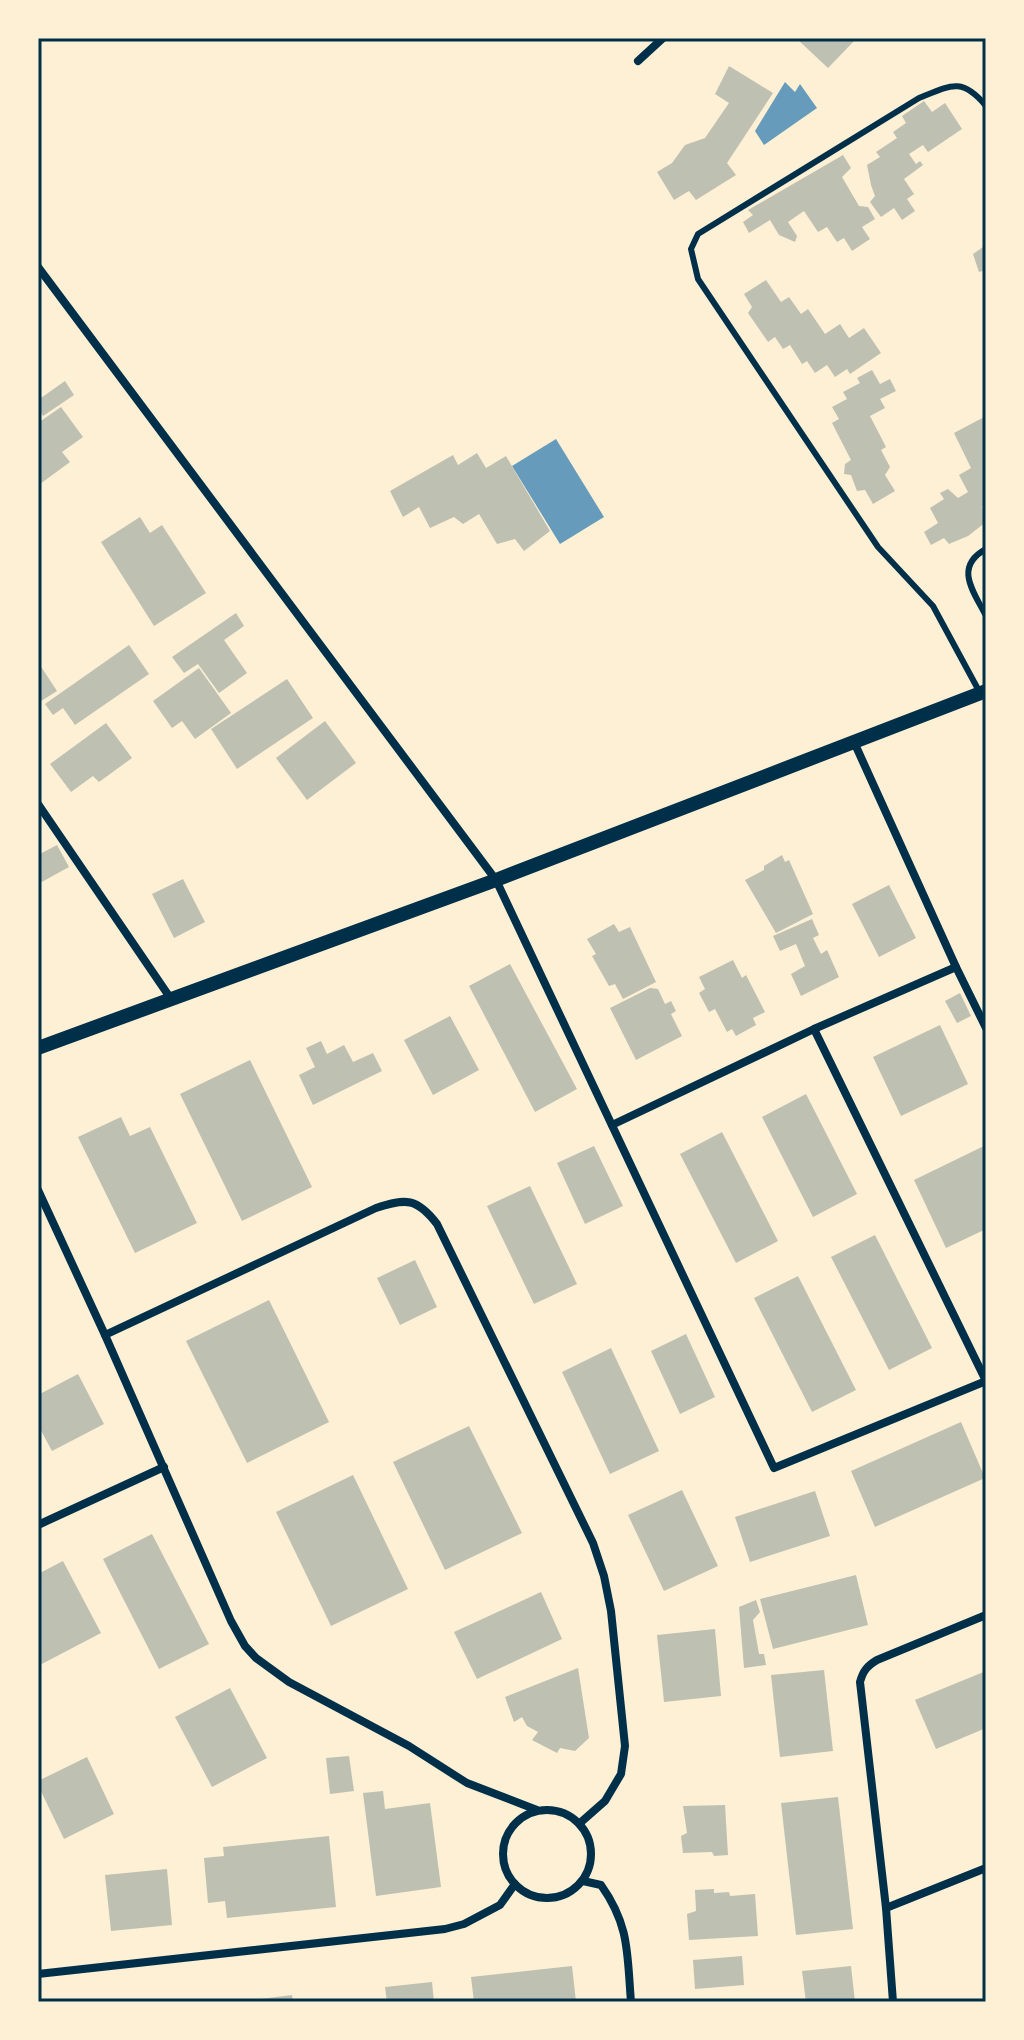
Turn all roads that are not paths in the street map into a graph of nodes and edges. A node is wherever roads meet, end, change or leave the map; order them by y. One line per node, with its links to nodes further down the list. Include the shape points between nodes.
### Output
1 (663, 38): 2 (street)
2 (638, 61)
3 (986, 106): 7 (lane, via 957,86 919,98 698,234 691,249 698,279 878,547 933,606)
4 (38, 267): 10 (street)
5 (986, 549): 6 (lane, via 968,566)
6 (986, 616)
7 (983, 692): 8 (street)
8 (854, 742): 10 (street); 11 (street)
9 (38, 804): 12 (street)
10 (496, 880): 12 (street); 16 (street)
11 (956, 967): 13 (street); 14 (street)
12 (171, 999): 15 (street)
13 (986, 1028)
14 (814, 1029): 16 (street); 19 (street)
15 (38, 1048)
16 (612, 1125): 19 (street, via 774,1468)
17 (38, 1190): 18 (street)
18 (105, 1335): 20 (street); 24 (street, via 376,1208 396,1201 426,1210 593,1543 604,1576 625,1746 621,1774 605,1801)
19 (986, 1381)
20 (164, 1467): 21 (street); 23 (street, via 231,1621 256,1658 467,1783)
21 (38, 1525)
22 (986, 1615): 28 (street, via 877,1660 862,1675)
23 (537, 1810): 24 (street, via 553,1809); 27 (street, via 511,1827 504,1841 502,1856)
24 (580, 1823): 26 (street, via 592,1851)
25 (986, 1868): 28 (street)
26 (583, 1881): 27 (street, via 572,1892 542,1899); 30 (street, via 601,1885 622,1923)
27 (515, 1884): 29 (street, via 500,1905 445,1929)
28 (886, 1908): 31 (street)
29 (38, 1974)
30 (631, 2002)
31 (893, 2002)

